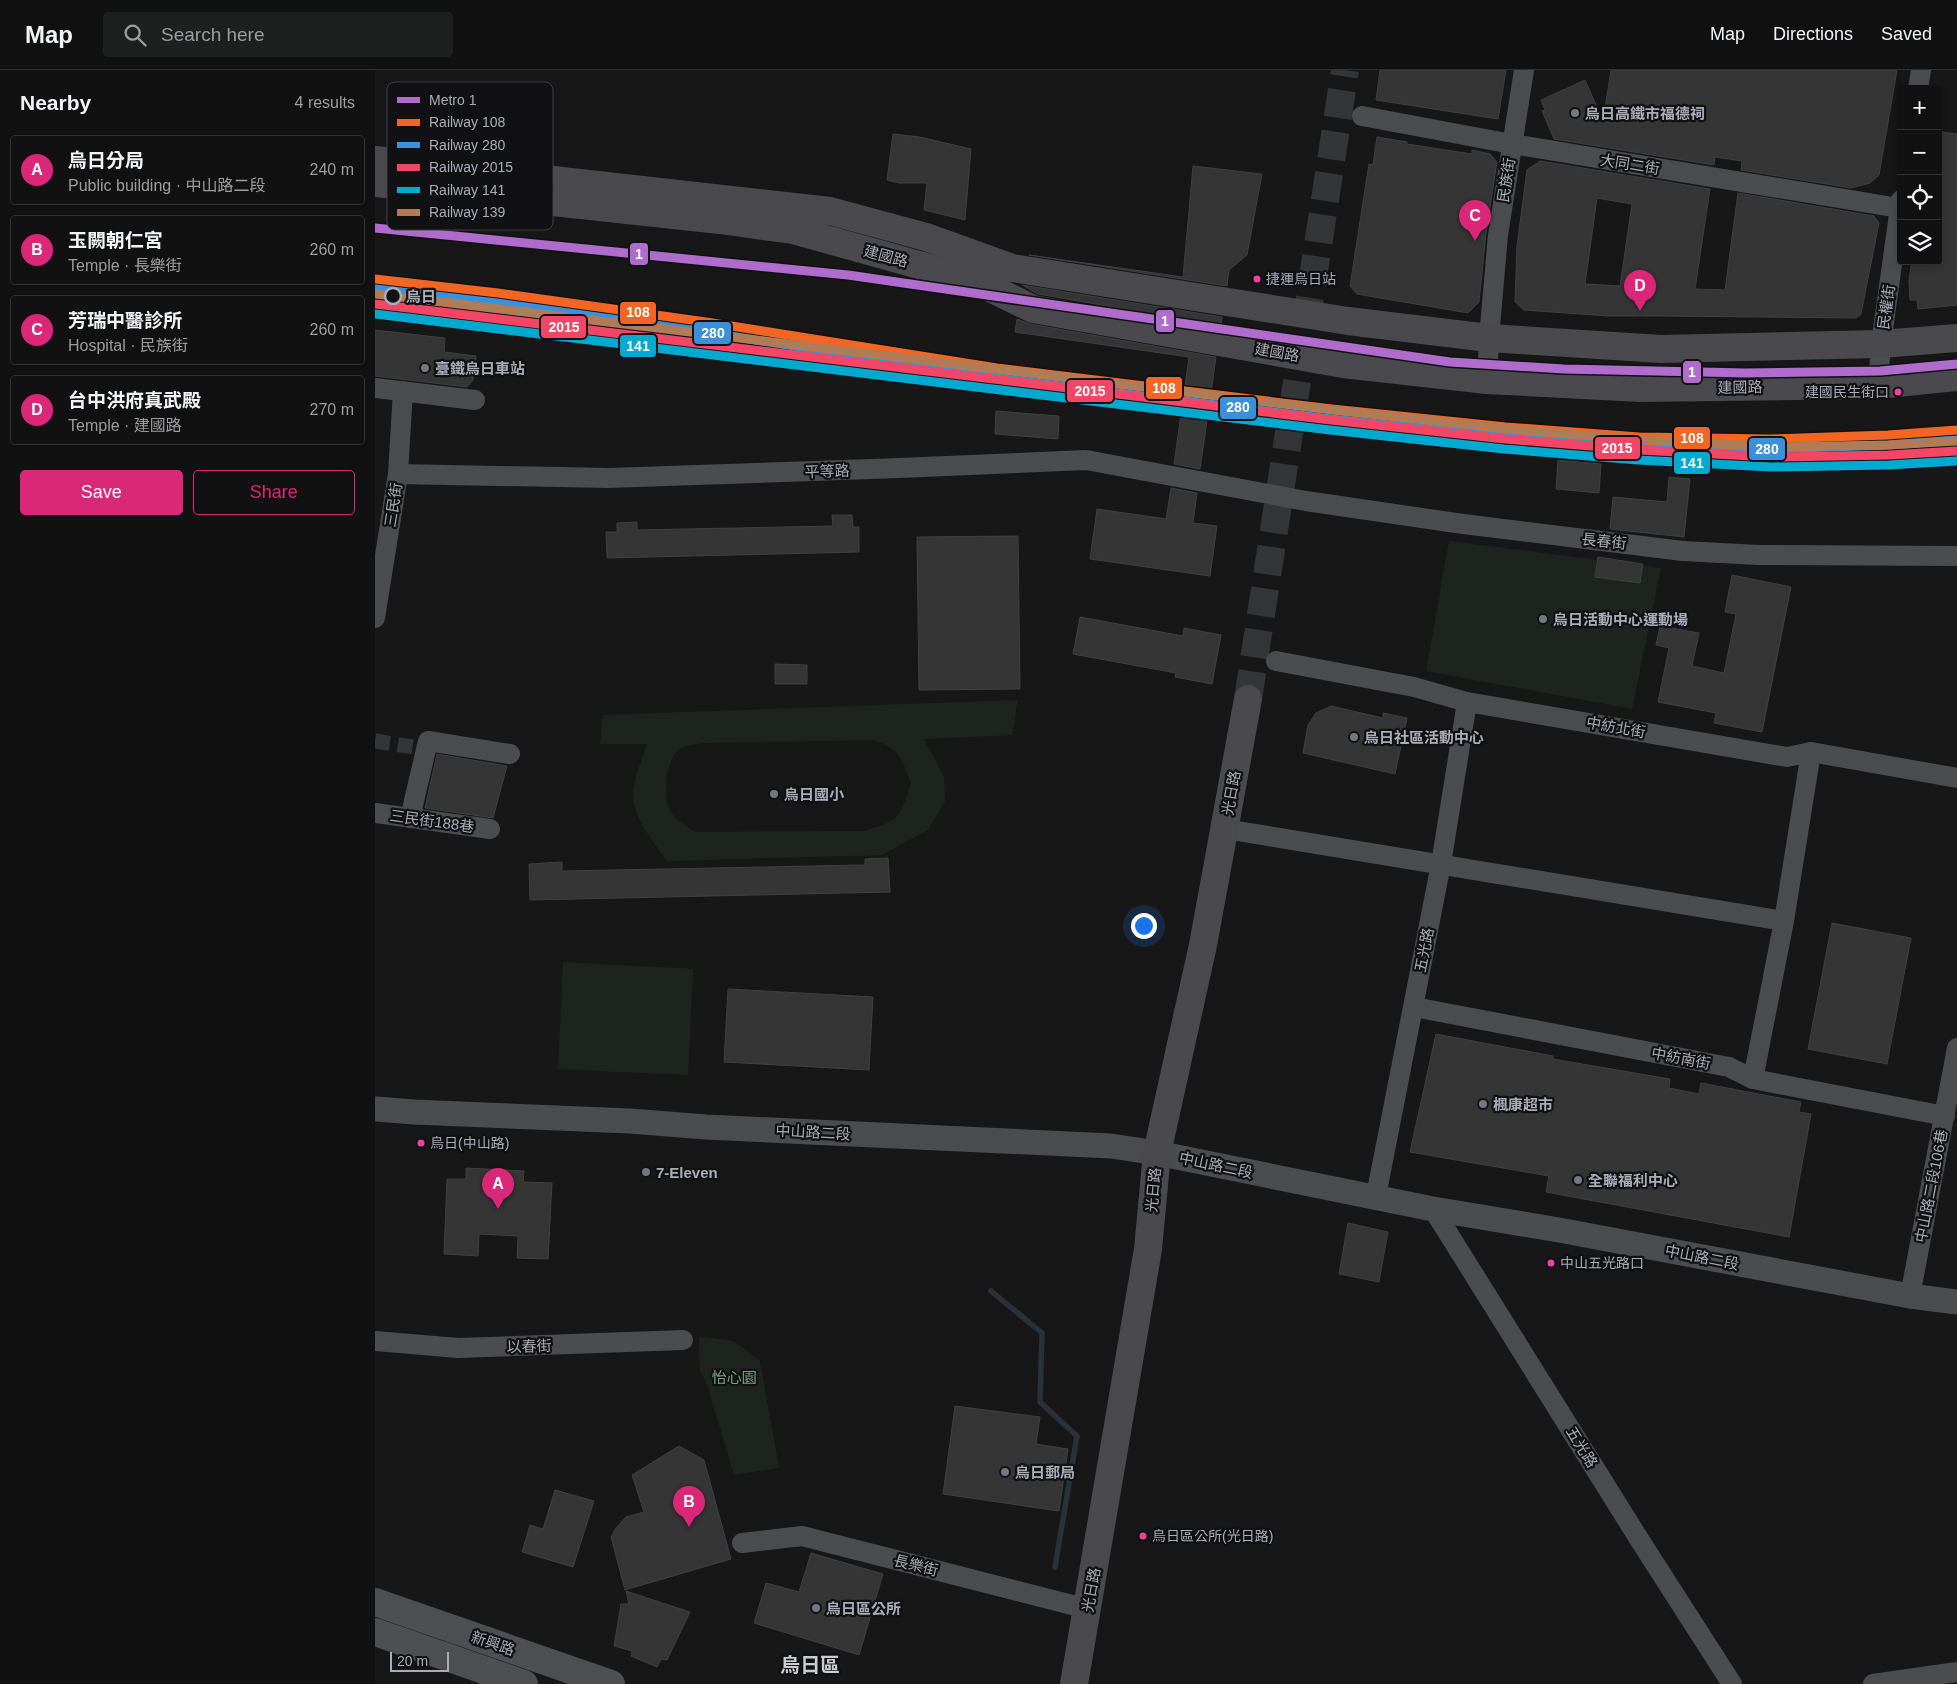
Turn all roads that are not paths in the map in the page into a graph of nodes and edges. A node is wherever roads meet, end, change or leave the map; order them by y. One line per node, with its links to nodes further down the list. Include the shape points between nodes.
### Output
1 (1524, 70): 5 (street, 民族街)
2 (1921, 70): 3 (street)
3 (1919, 85)
4 (1362, 116): 5 (street, 大同二街)
5 (1512, 144): 8 (street, 大同二街); 10 (street, 民族街, via 1498,235)
6 (553, 180): 10 (main road, 建國路, via 830,211 926,237 1012,268 1347,321)
7 (553, 202): 14 (main road, 建國路, via 793,230 975,282 1033,309 1343,364)
8 (1897, 204)
9 (1898, 220): 12 (street, 民權街)
10 (1489, 338): 12 (main road, 建國路, via 1661,349); 14 (street, 民族街)
11 (1957, 338): 12 (main road, 建國路)
12 (1881, 344): 15 (street, 民權街)
13 (1957, 377): 15 (main road, 建國路)
14 (1487, 380): 15 (main road, 建國路, via 1641,388)
15 (1878, 386)
16 (375, 388): 17 (street)
17 (403, 391): 18 (street); 19 (street, 三民街)
18 (475, 400)
19 (398, 474): 20 (street, 平等路, via 608,478 1086,460); 22 (street, 三民街)
20 (1253, 491): 21 (street, 長春街, via 1456,523 1683,551 1759,555)
21 (1957, 556)
22 (375, 618)
23 (1276, 661): 25 (street, 中紡北街, via 1414,687)
24 (1248, 699): 32 (main road, 光日路)
25 (1467, 702): 26 (street, 中紡北街, via 1787,757); 33 (street, 五光路)
26 (1811, 752): 28 (street, 中紡北街); 34 (street)
27 (510, 754): 30 (street, via 428,741)
28 (1957, 778)
29 (375, 813): 30 (street, 三民街188巷)
30 (410, 818): 31 (street, 三民街188巷)
31 (490, 829)
32 (1225, 829): 33 (street); 40 (main road, 光日路, via 1203,946)
33 (1441, 864): 34 (street); 35 (street, 五光路)
34 (1784, 921): 37 (street)
35 (1414, 1007): 37 (street, 中紡南街, via 1729,1067); 41 (street, 五光路)
36 (1957, 1048): 39 (street, 中山路二段106巷)
37 (1753, 1079): 39 (street, 中紡南街)
38 (375, 1109): 40 (street, 中山路二段, via 1111,1146)
39 (1945, 1116): 43 (street, 中山路二段106巷)
40 (1157, 1152): 41 (street, 中山路二段); 49 (main road, 光日路, via 1148,1249)
41 (1377, 1196): 42 (street, 中山路二段)
42 (1433, 1209): 43 (street, 中山路二段); 55 (street, 五光路)
43 (1911, 1296): 44 (street, 中山路二段)
44 (1957, 1302)
45 (683, 1340): 46 (street, 以春街, via 458,1348)
46 (375, 1341)
47 (742, 1543): 49 (street, 長樂街, via 803,1536)
48 (375, 1602): 53 (main road, 新興路)
49 (1088, 1609): 54 (main road, 光日路)
50 (375, 1632): 52 (main road, 新興路)
51 (1957, 1672): 56 (street)
52 (524, 1684)
53 (611, 1684)
54 (1074, 1684)
55 (1732, 1684)
56 (1873, 1684)

